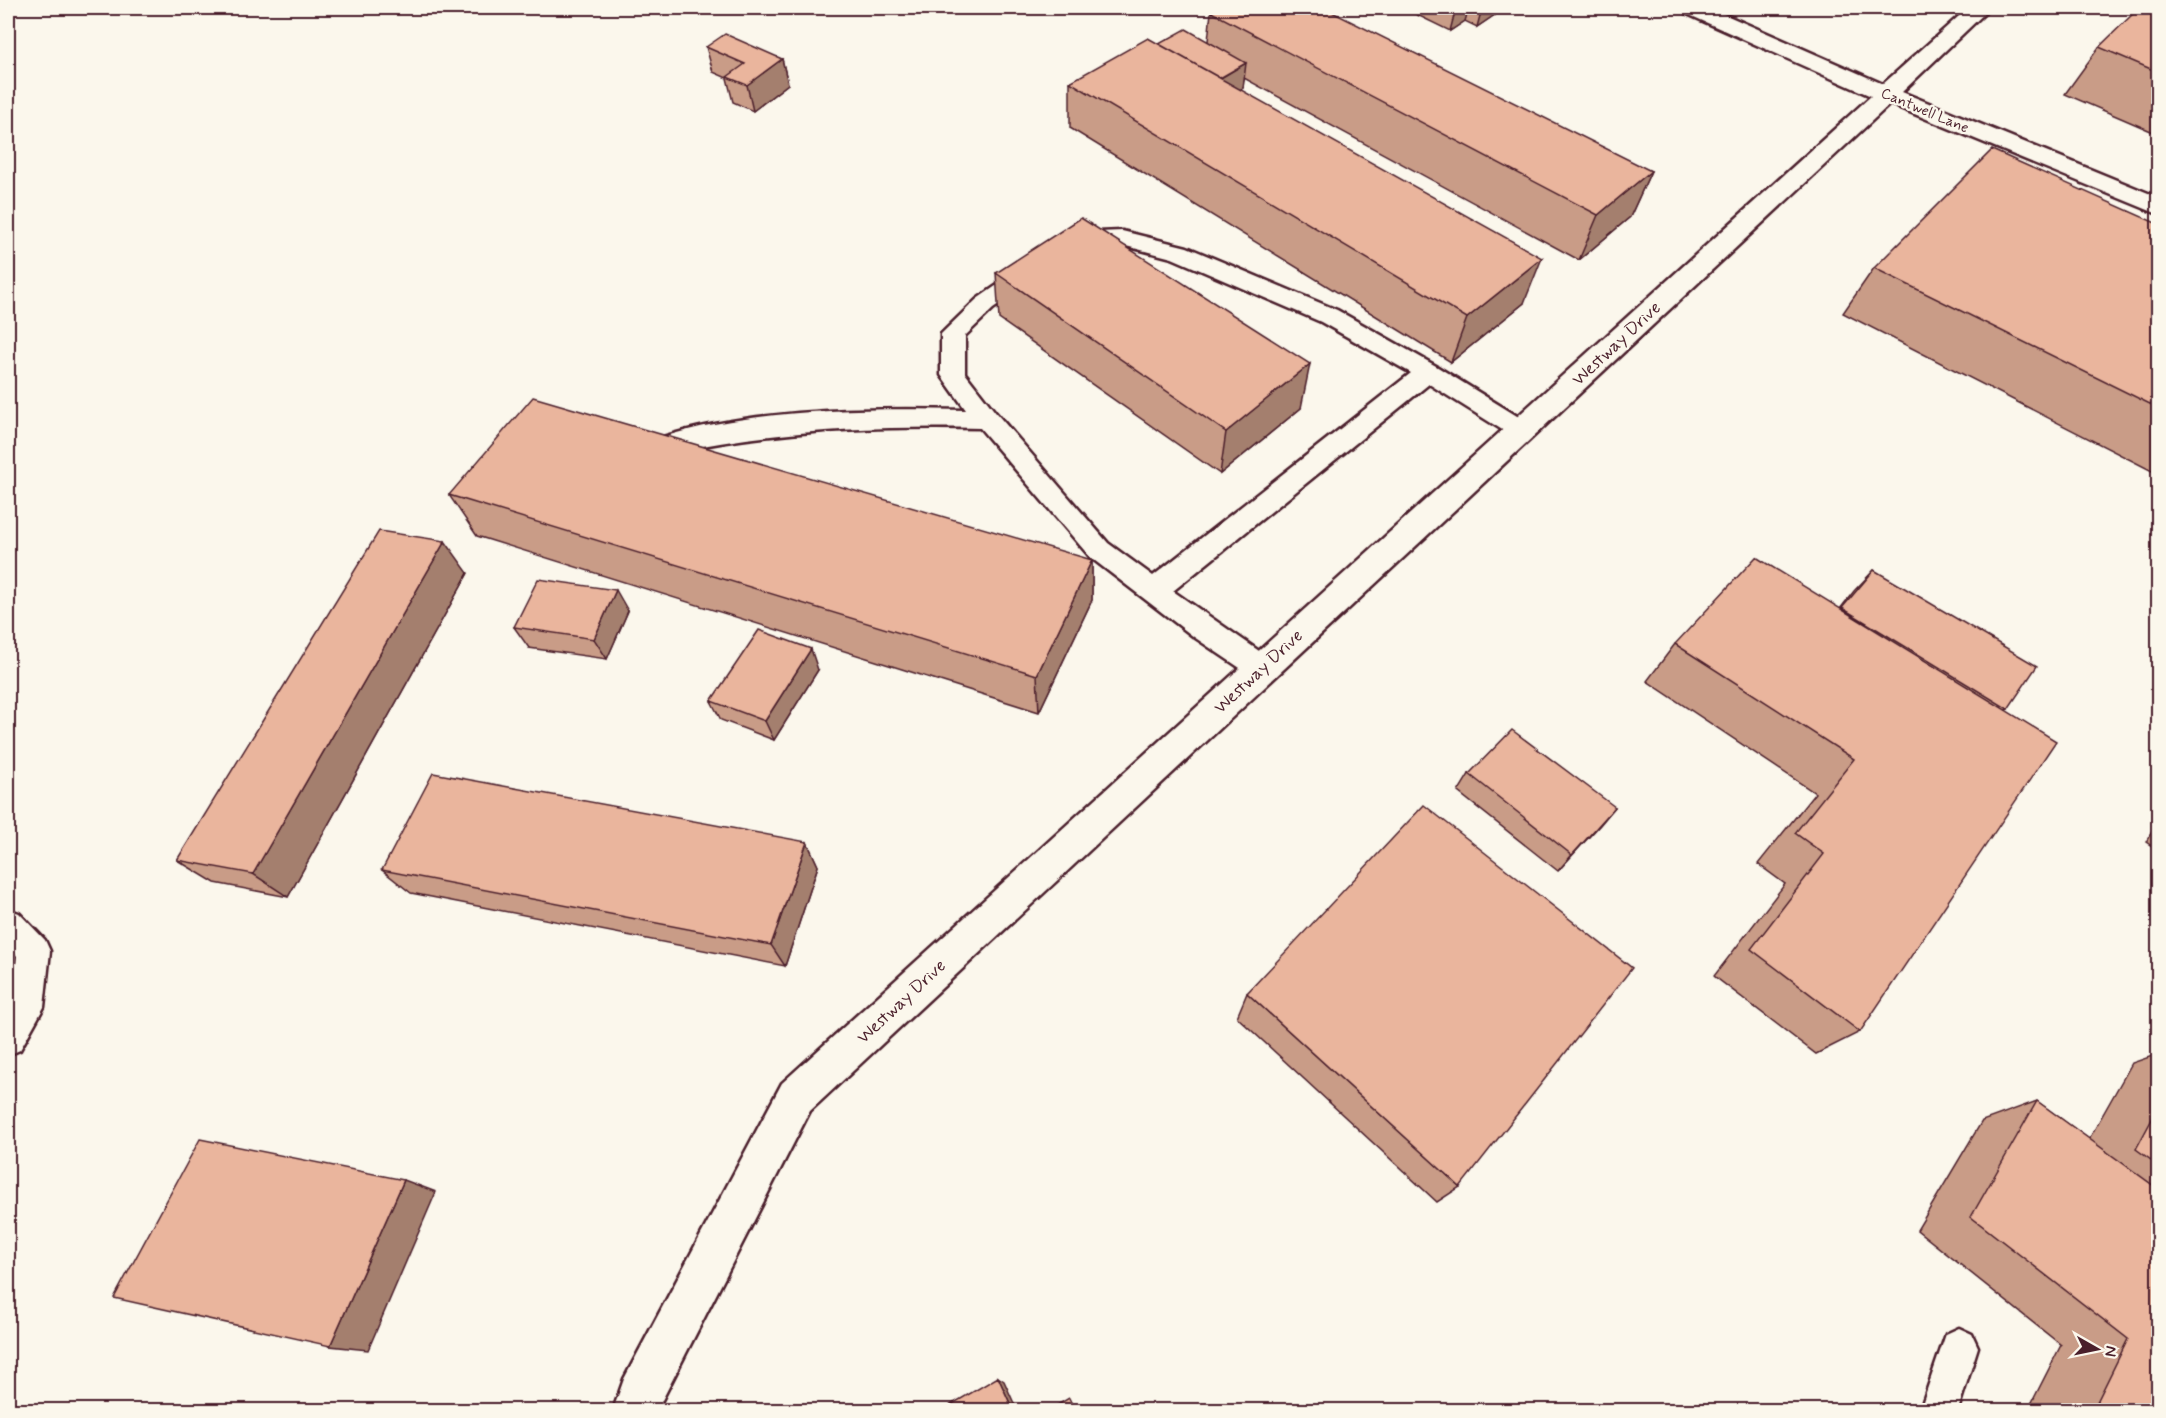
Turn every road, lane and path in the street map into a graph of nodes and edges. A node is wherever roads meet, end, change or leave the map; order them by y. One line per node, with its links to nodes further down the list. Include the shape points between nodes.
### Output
1 (1693, 8): 3 (street, Cantwell Lane)
2 (1980, 8): 3 (street, Westway Drive)
3 (1886, 94): 4 (street, Cantwell Lane); 7 (street, Westway Drive)
4 (2158, 206)
5 (1428, 372): 6 (lane, via 1329,316 1179,252 1122,238 1074,240 985,304 953,334 952,375); 7 (lane); 9 (lane)
6 (987, 419): 8 (lane, via 839,419 716,432); 9 (lane, via 1099,550)
7 (1521, 430): 10 (street, Westway Drive)
8 (672, 443)
9 (1154, 591): 10 (lane)
10 (1262, 668): 14 (street, Westway Drive, via 796,1097)
11 (8, 924): 12 (lane, via 33,951 28,1007)
12 (8, 1038)
13 (1959, 1347): 15 (lane)
14 (635, 1410)
15 (1939, 1410)

